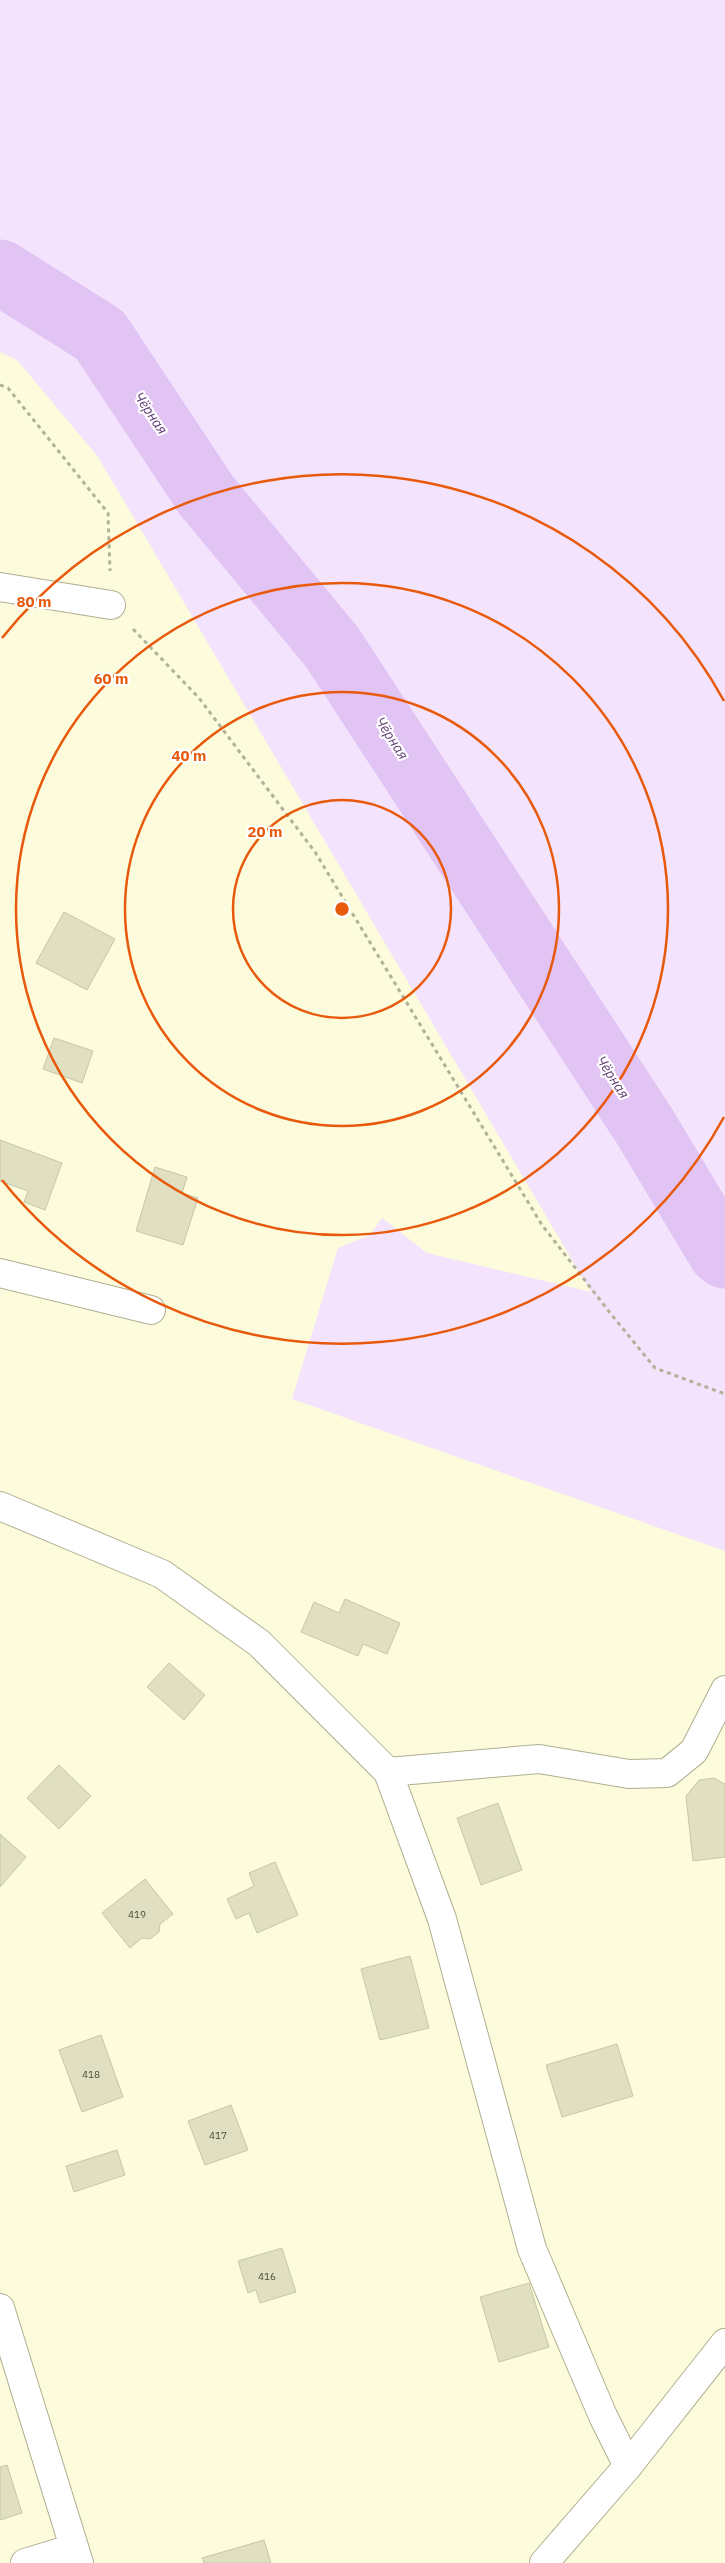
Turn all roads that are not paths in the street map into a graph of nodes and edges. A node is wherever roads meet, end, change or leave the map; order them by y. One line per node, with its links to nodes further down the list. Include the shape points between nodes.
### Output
1 (0, 587): 2 (street)
2 (111, 606)
3 (0, 1273): 4 (street)
4 (151, 1310)
5 (0, 1506): 7 (street, via 162,1574 259,1644)
6 (725, 1690): 7 (street, via 694,1751 667,1773 629,1774 539,1759)
7 (388, 1772): 10 (street, via 442,1919 532,2249 603,2416)
8 (0, 2308): 11 (street)
9 (725, 2343): 10 (street)
10 (628, 2466): 13 (street)
11 (76, 2556): 12 (street)
12 (26, 2563)
13 (544, 2563)

